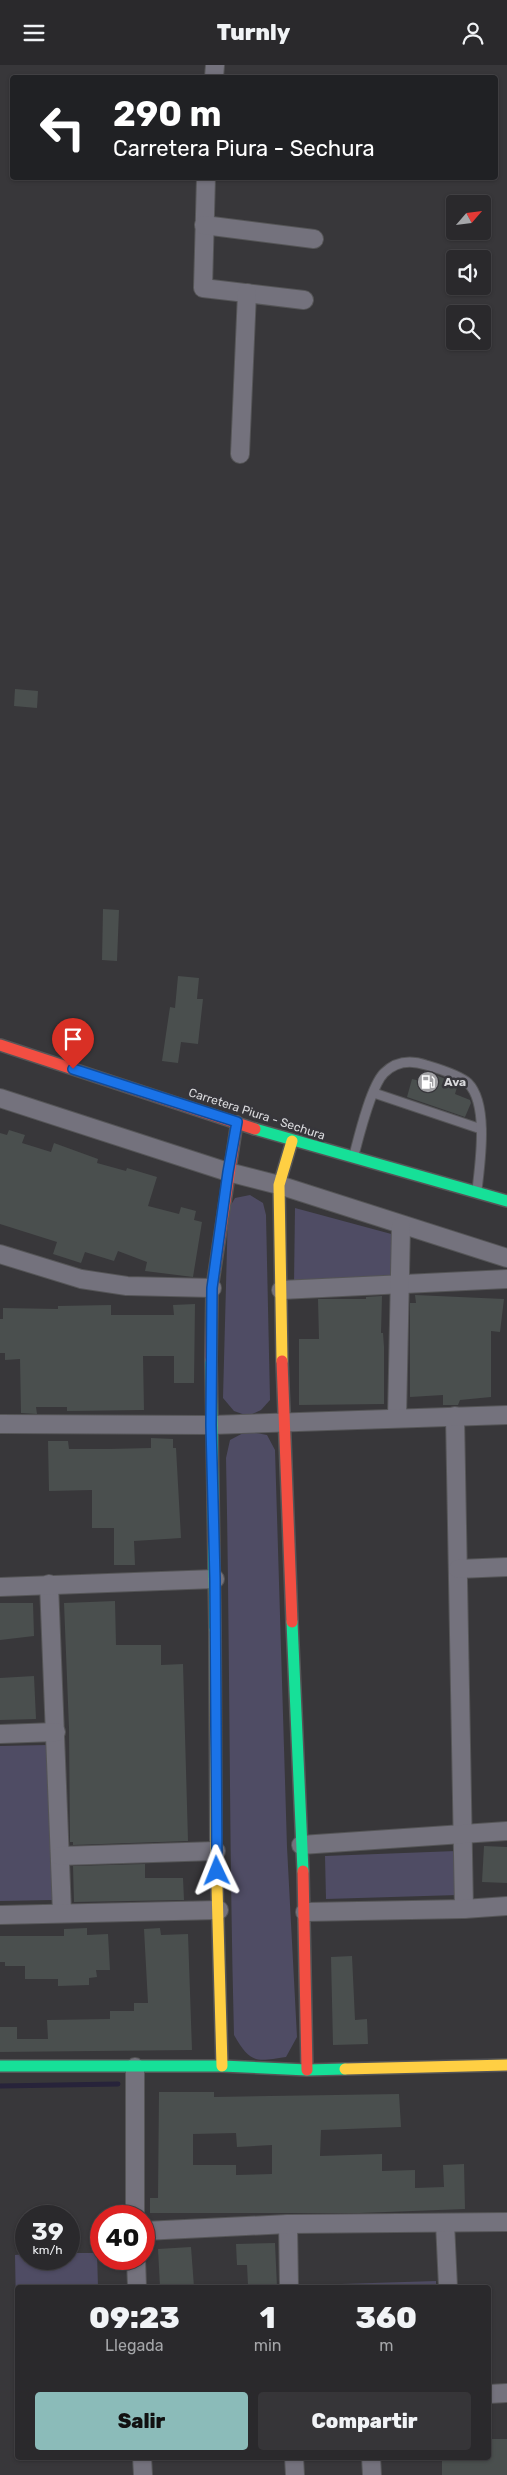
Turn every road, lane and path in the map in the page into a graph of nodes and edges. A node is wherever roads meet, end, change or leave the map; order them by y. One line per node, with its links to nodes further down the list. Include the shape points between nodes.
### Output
1 (206, 180): 2 (street)
2 (204, 225): 3 (street); 4 (street, via 203,288)
3 (314, 239)
4 (248, 293): 5 (street); 6 (street)
5 (304, 300)
6 (240, 454)
7 (0, 1045): 10 (street, Carretera Piura - Sechura)
8 (374, 1093): 11 (lane); 11 (lane, via 383,1074 398,1064 412,1061 438,1068 467,1082 476,1098); 13 (lane, via 367,1106)
9 (0, 1097): 14 (street)
10 (237, 1122): 12 (street, Carretera Piura - Sechura); 14 (street)
11 (481, 1129): 16 (lane, via 483,1143)
12 (292, 1141): 13 (street, Carretera Piura - Sechura); 15 (street)
13 (353, 1158): 16 (street, Carretera Piura - Sechura)
14 (228, 1172): 15 (street); 23 (street)
15 (279, 1185): 18 (street); 24 (street)
16 (476, 1193): 17 (street, Carretera Piura - Sechura)
17 (507, 1201)
18 (401, 1226): 20 (street); 22 (street)
19 (0, 1254): 23 (street, via 81,1279 127,1286)
20 (507, 1258)
21 (507, 1279): 22 (street)
22 (399, 1284): 24 (street); 27 (street)
23 (212, 1288): 30 (street)
24 (281, 1290): 28 (street)
25 (507, 1415): 26 (street)
26 (455, 1416): 27 (street); 32 (street)
27 (397, 1418): 28 (street)
28 (283, 1421): 30 (street); 40 (street)
29 (0, 1424): 30 (street)
30 (211, 1425): 33 (street)
31 (507, 1567): 32 (street)
32 (458, 1569): 39 (street)
33 (215, 1579): 34 (street); 41 (street)
34 (49, 1584): 35 (street); 36 (street)
35 (0, 1587)
36 (56, 1732): 37 (street); 42 (street)
37 (0, 1734)
38 (507, 1831): 39 (street)
39 (463, 1834): 40 (street); 44 (street)
40 (300, 1845): 47 (street)
41 (216, 1851): 42 (street); 45 (street)
42 (60, 1856): 46 (street)
43 (507, 1906): 44 (street)
44 (464, 1909): 47 (street)
45 (219, 1910): 46 (street); 51 (street)
46 (62, 1912): 48 (street)
47 (305, 1912): 53 (street)
48 (0, 1915)
49 (507, 2065): 53 (street)
50 (0, 2066): 52 (street)
51 (222, 2066): 52 (street); 53 (street)
52 (135, 2067): 54 (street)
53 (307, 2070)
54 (136, 2205)
55 (507, 2221): 56 (street)
56 (445, 2223): 57 (street); 62 (street)
57 (288, 2224): 58 (street); 61 (street)
58 (155, 2230)
59 (136, 2270): 60 (street)
60 (137, 2285)
61 (289, 2285)
62 (448, 2285)
63 (507, 2393): 64 (street)
64 (491, 2394)
65 (142, 2460): 68 (street)
66 (294, 2460): 69 (street)
67 (371, 2460): 70 (street)
68 (143, 2475)
69 (295, 2475)
70 (372, 2475)

